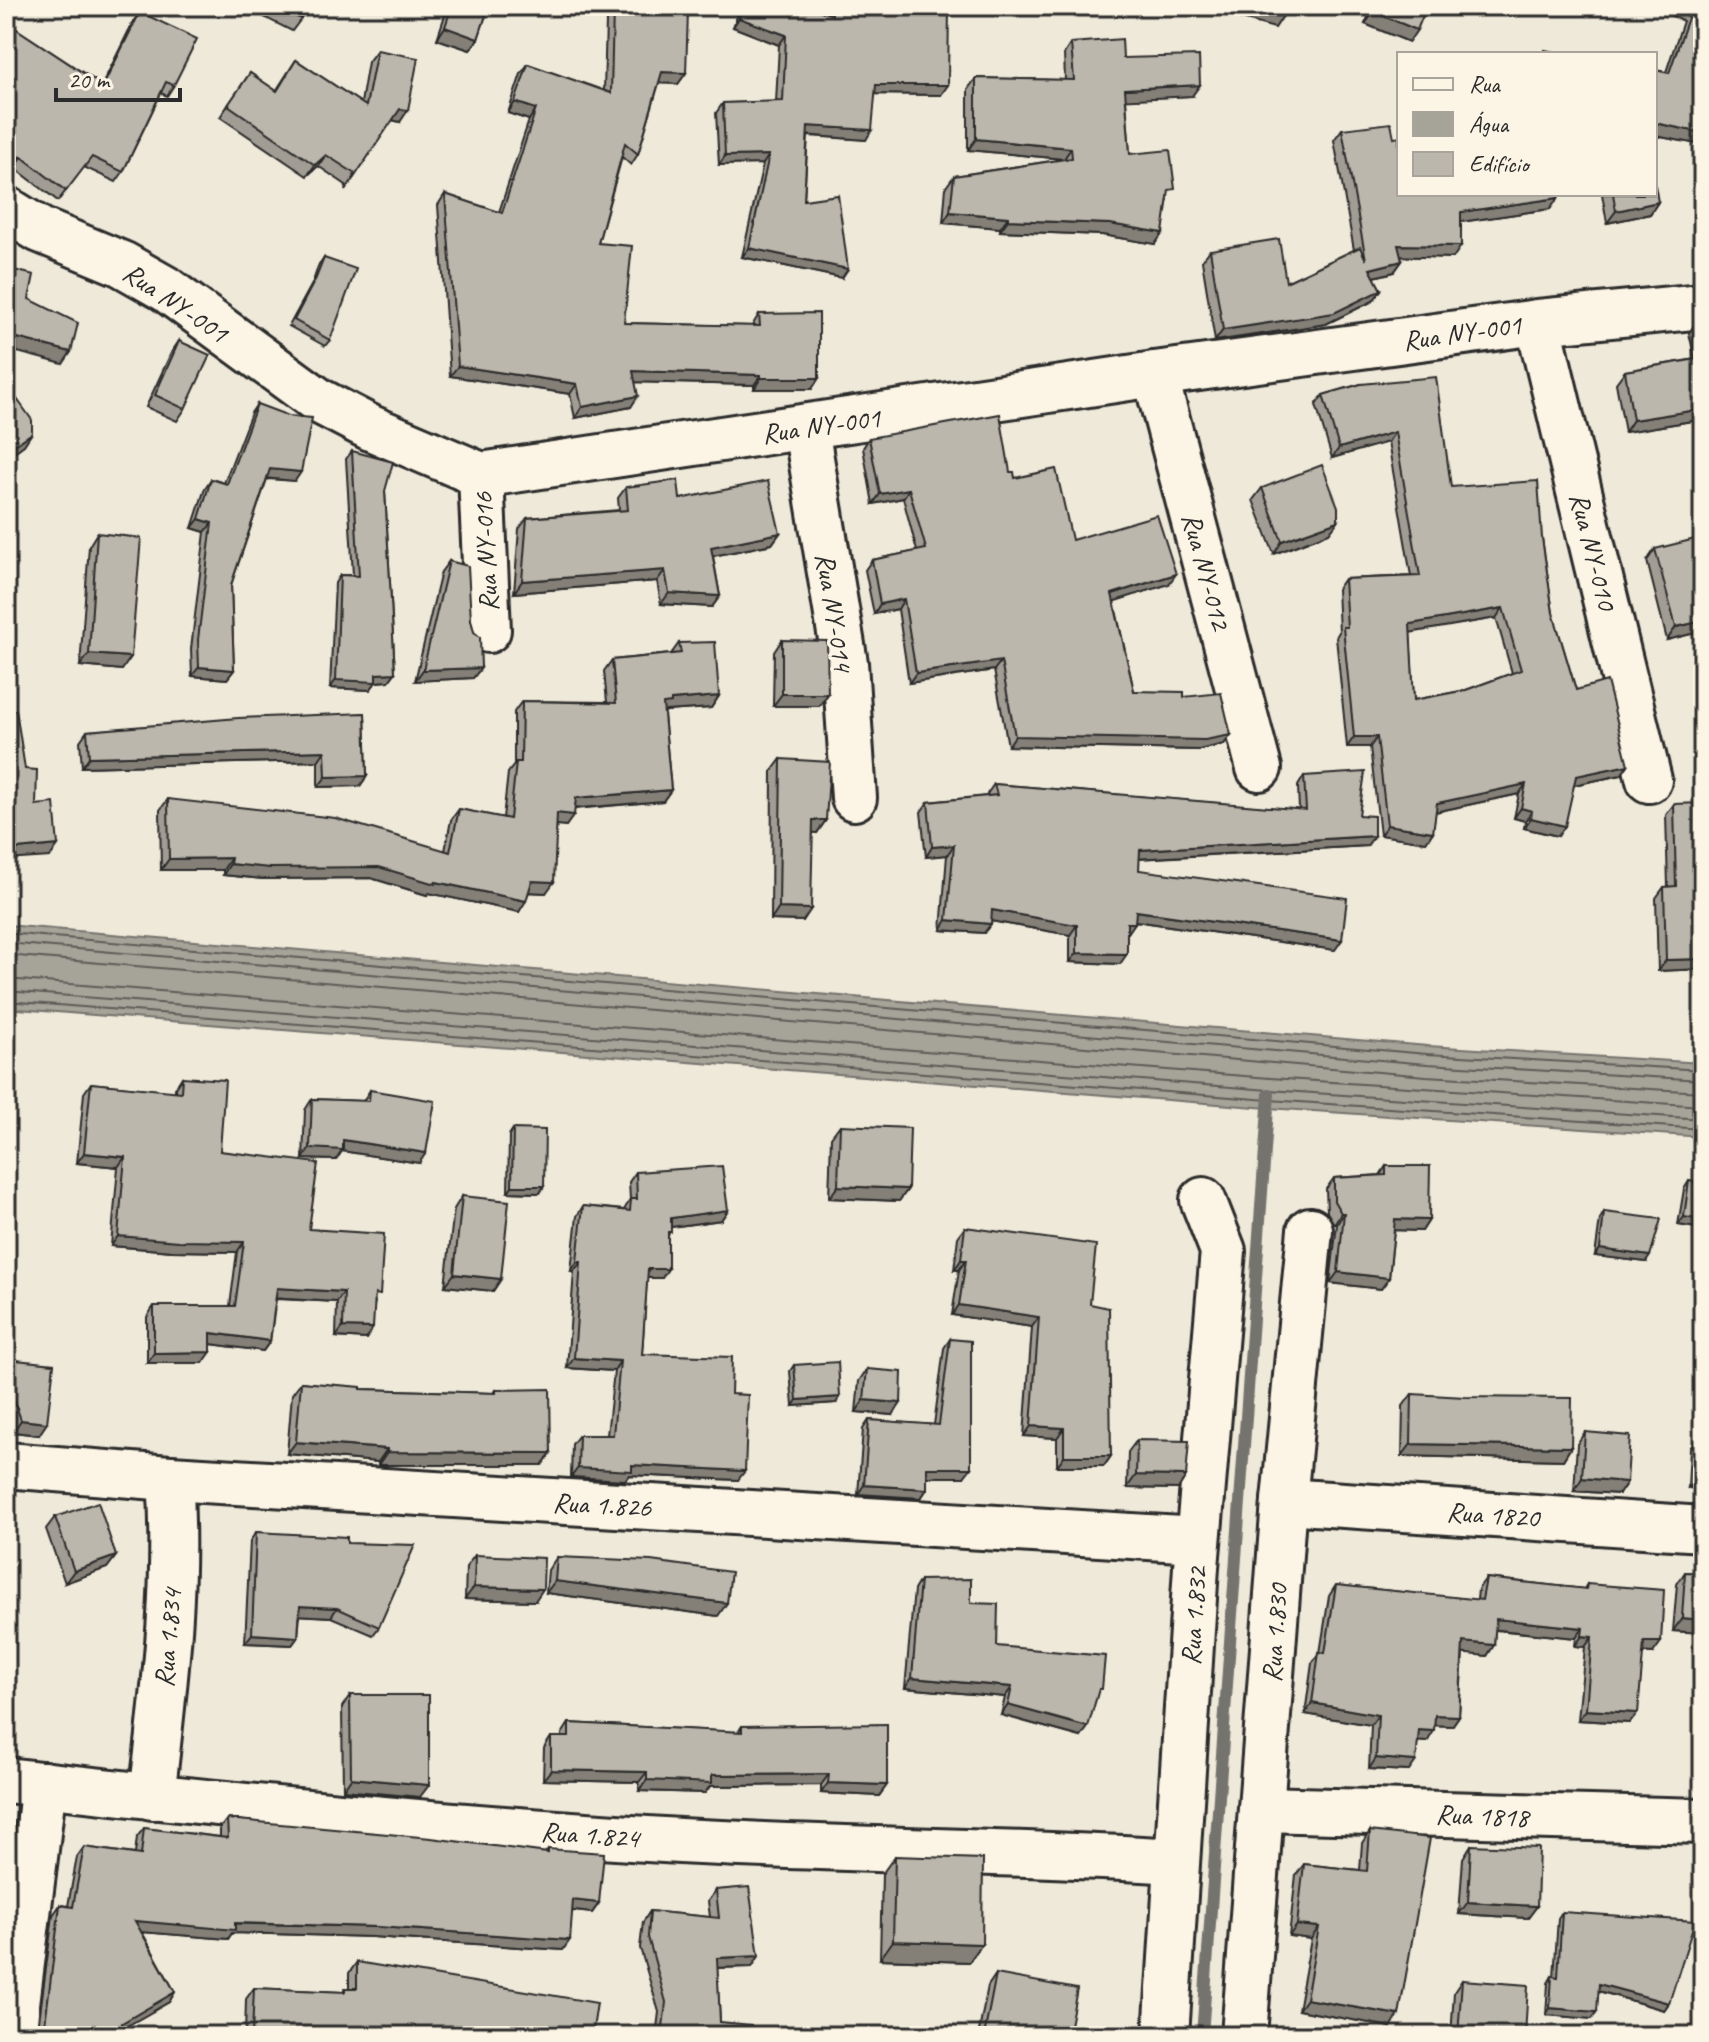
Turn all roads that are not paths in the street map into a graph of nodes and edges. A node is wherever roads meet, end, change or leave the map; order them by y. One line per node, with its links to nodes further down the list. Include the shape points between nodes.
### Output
1 (6, 209): 6 (street, Rua NY-001, via 166,289 319,401)
2 (1703, 306): 3 (street, Rua NY-001)
3 (1538, 322): 4 (street, Rua NY-001); 9 (street, Rua NY-010)
4 (1155, 374): 5 (street, Rua NY-001); 8 (street, Rua NY-012)
5 (806, 428): 6 (street, Rua NY-001); 10 (street, Rua NY-014, via 845,663)
6 (481, 475): 7 (street, Rua NY-016)
7 (488, 630)
8 (1259, 768)
9 (1649, 780)
10 (854, 798)
11 (1203, 1200): 17 (street, Rua 1.832, via 1223,1251)
12 (1310, 1230): 15 (street, Rua 1.830)
13 (6, 1465): 14 (street, Rua 1.826)
14 (170, 1478): 17 (street, Rua 1.826); 19 (street, Rua 1.834, via 175,1537)
15 (1284, 1501): 16 (street, Rua 1820); 20 (street, Rua 1.830)
16 (1703, 1529)
17 (1198, 1540): 22 (street, Rua 1.832)
18 (25, 1782): 19 (street, Rua 1.824); 23 (street)
19 (152, 1797): 22 (street, Rua 1.824, via 681,1841)
20 (1261, 1809): 21 (street, Rua 1818); 25 (street, Rua 1.830)
21 (1703, 1821)
22 (1176, 1861): 24 (street, Rua 1.832)
23 (13, 2036)
24 (1166, 2036)
25 (1244, 2036)

